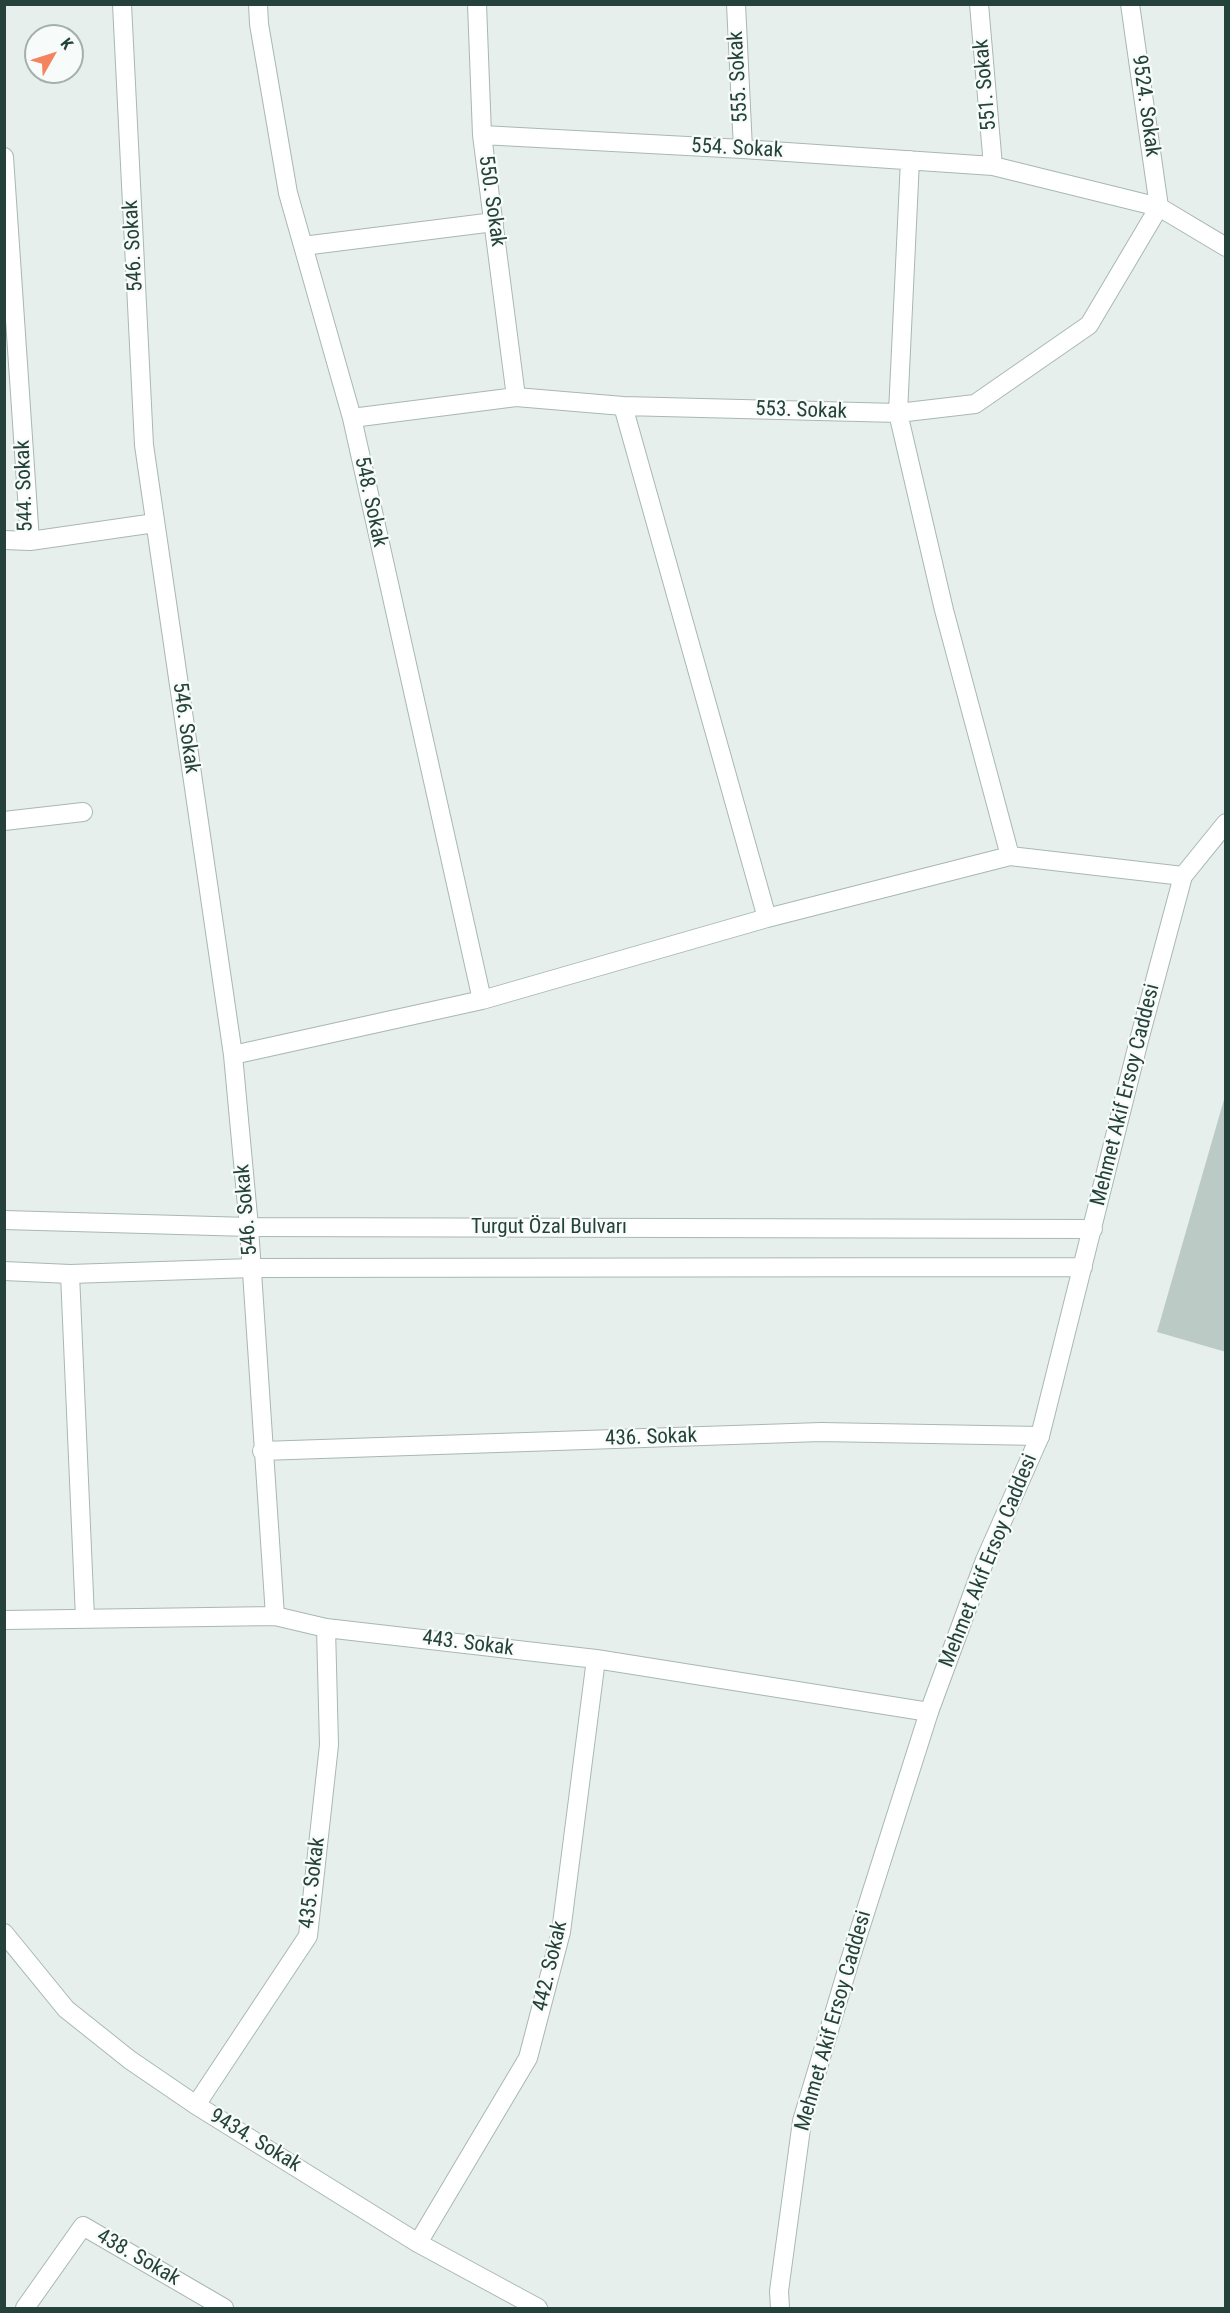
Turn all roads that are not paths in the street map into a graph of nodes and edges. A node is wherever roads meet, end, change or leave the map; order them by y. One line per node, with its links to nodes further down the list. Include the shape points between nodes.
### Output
1 (122, 4): 20 (street, 546. Sokak, via 144,444)
2 (258, 4): 14 (street, 548. Sokak, via 288,193)
3 (477, 4): 7 (street, 550. Sokak)
4 (736, 4): 8 (street, 555. Sokak)
5 (979, 4): 11 (street, 551. Sokak)
6 (1130, 4): 12 (street, 9524. Sokak)
7 (482, 135): 8 (street, 554. Sokak); 13 (street, 550. Sokak)
8 (743, 149): 10 (street, 554. Sokak)
9 (4, 157): 22 (street, 544. Sokak)
10 (910, 160): 11 (street, 554. Sokak); 18 (street)
11 (993, 165): 12 (street, 554. Sokak)
12 (1159, 207): 15 (street, 554. Sokak); 18 (street, 553. Sokak, via 1089,325 975,404)
13 (494, 222): 14 (street); 16 (street, 550. Sokak)
14 (303, 246): 19 (street, 548. Sokak)
15 (1226, 248)
16 (516, 397): 17 (street, 553. Sokak); 19 (street, 553. Sokak)
17 (623, 406): 18 (street, 553. Sokak); 28 (street)
18 (898, 413): 26 (street, via 944,610)
19 (352, 418): 29 (street, 548. Sokak)
20 (155, 523): 22 (street); 30 (street, 546. Sokak)
21 (4, 540): 22 (street, 544. Sokak)
22 (30, 541)
23 (83, 812): 24 (street)
24 (4, 821)
25 (1226, 823): 27 (street, Mehmet Akif Ersoy Caddesi)
26 (1010, 856): 27 (street); 28 (street)
27 (1183, 876): 33 (street, Mehmet Akif Ersoy Caddesi)
28 (766, 918): 29 (street)
29 (482, 1000): 30 (street)
30 (232, 1055): 32 (street, 546. Sokak)
31 (4, 1220): 32 (street, Turgut Özal Bulvarı)
32 (249, 1227): 33 (street, Turgut Özal Bulvarı); 35 (street, 546. Sokak)
33 (1093, 1229): 34 (street, Mehmet Akif Ersoy Caddesi)
34 (1083, 1267): 35 (street, Turgut Özal Bulvarı); 38 (street, Mehmet Akif Ersoy Caddesi)
35 (252, 1269): 37 (street, Turgut Özal Bulvarı); 39 (street, 546. Sokak)
36 (4, 1271): 37 (street, Turgut Özal Bulvarı)
37 (70, 1274): 41 (street)
38 (1040, 1436): 39 (street, 436. Sokak, via 821,1432); 45 (street, Mehmet Akif Ersoy Caddesi, via 985,1560)
39 (262, 1451): 40 (street, 546. Sokak)
40 (275, 1616): 41 (street, 443. Sokak); 43 (street, 443. Sokak)
41 (85, 1618): 42 (street, 443. Sokak)
42 (4, 1620)
43 (326, 1628): 44 (street, 443. Sokak); 47 (street, 435. Sokak, via 329,1745 308,1936)
44 (596, 1659): 45 (street, 443. Sokak); 48 (street, 442. Sokak, via 561,1932 528,2058)
45 (929, 1712): 53 (street, Mehmet Akif Ersoy Caddesi, via 802,2121)
46 (4, 1933): 47 (street, 9434. Sokak, via 66,2009 130,2060)
47 (196, 2105): 48 (street, 9434. Sokak)
48 (418, 2243): 52 (street, 9434. Sokak)
49 (203, 2303): 50 (street, 438. Sokak, via 83,2226); 51 (street, 438. Sokak)
50 (25, 2308)
51 (224, 2308)
52 (538, 2308)
53 (780, 2308)

